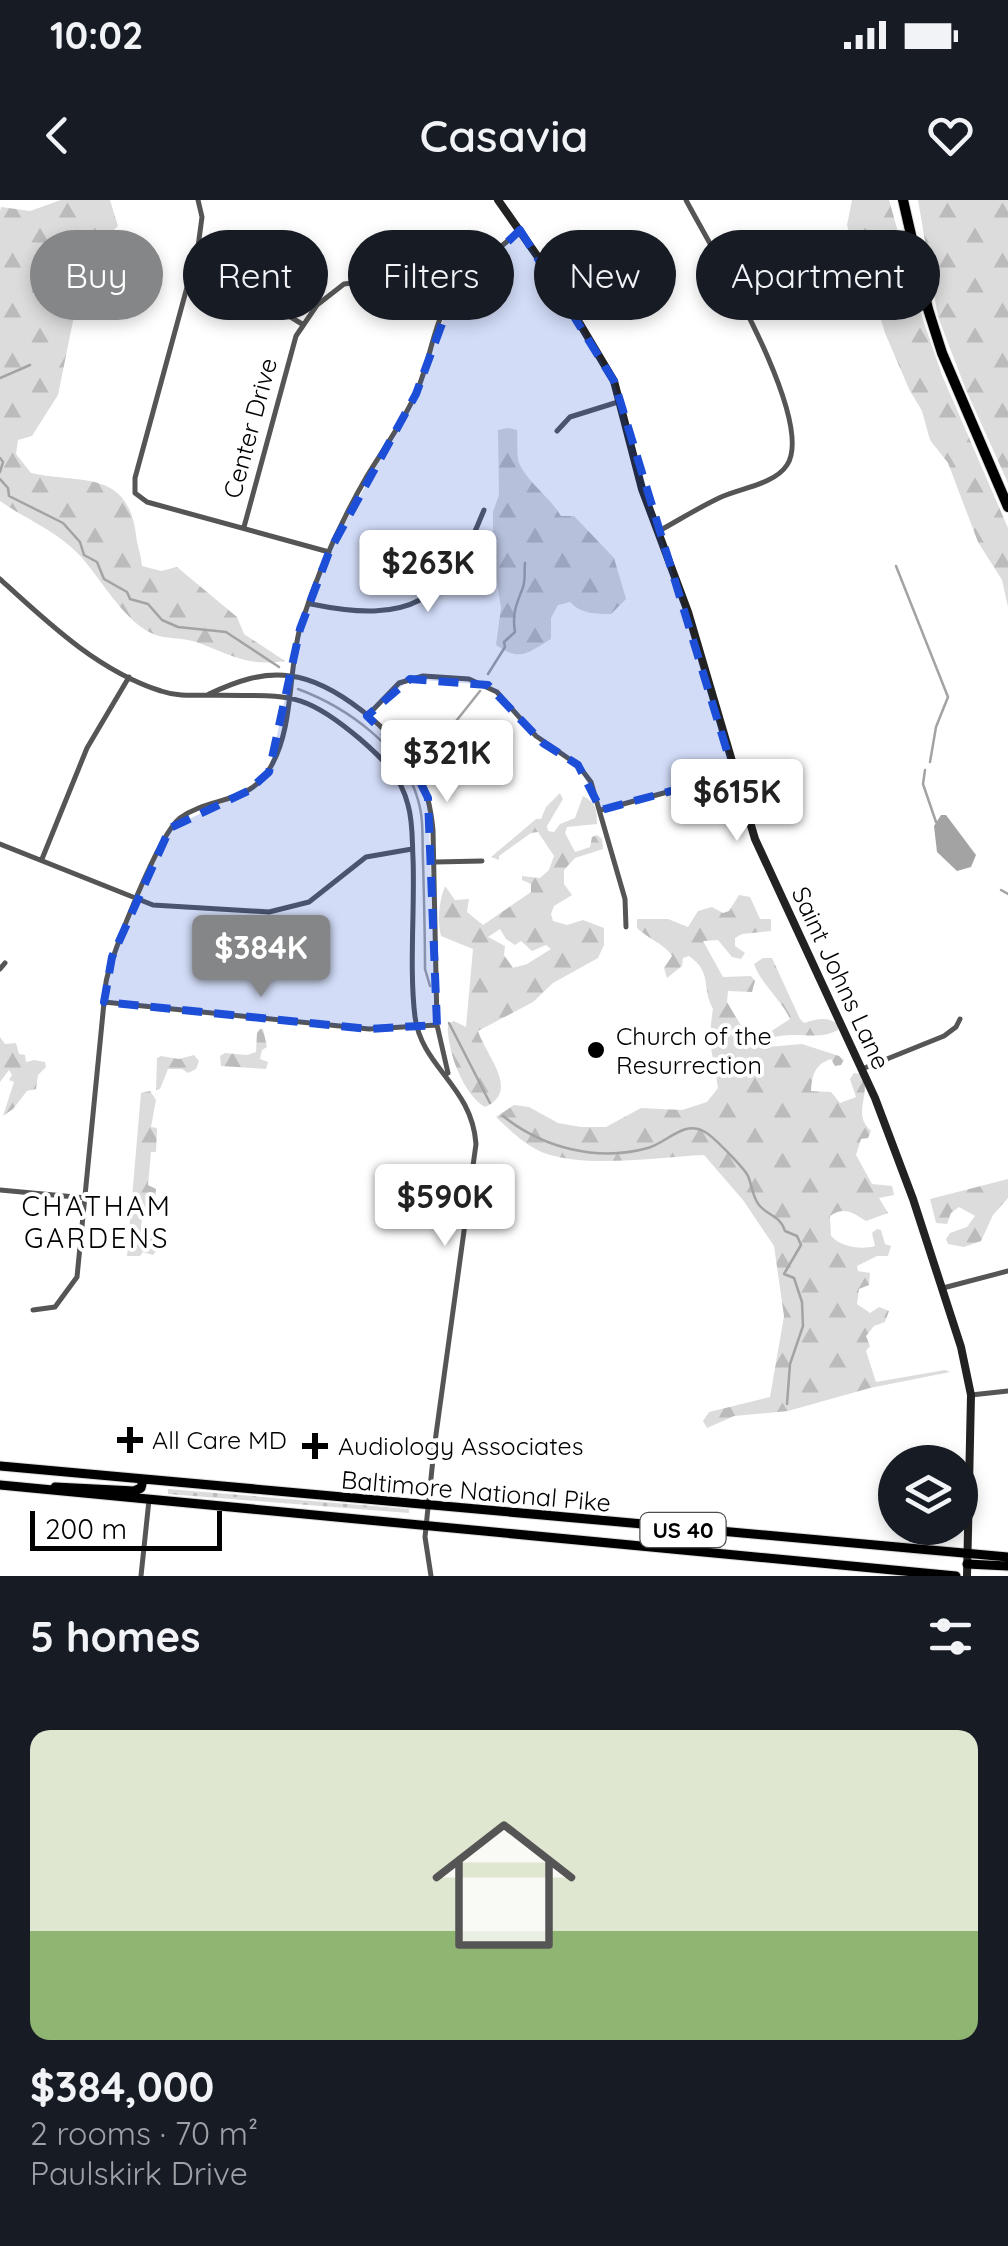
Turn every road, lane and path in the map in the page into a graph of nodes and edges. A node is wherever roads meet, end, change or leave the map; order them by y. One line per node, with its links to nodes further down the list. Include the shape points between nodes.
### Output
1 (198, 200): 6 (street)
2 (498, 200): 7 (street, Saint Johns Lane)
3 (686, 200): 23 (street, via 772,361 792,449 772,478)
4 (899, 200): 8 (highway); 9 (highway)
5 (911, 200): 10 (highway)
6 (200, 230)
7 (520, 230): 11 (street); 18 (street, Saint Johns Lane, via 597,348)
8 (907, 230)
9 (907, 230)
10 (914, 230)
11 (514, 235)
12 (348, 286): 17 (street, Center Drive, via 326,296)
13 (183, 304): 22 (street, via 135,494)
14 (296, 320): 17 (street)
15 (440, 320): 24 (street, via 416,394)
16 (932, 320): 20 (highway)
17 (302, 324): 22 (street, Center Drive)
18 (620, 401): 19 (street, via 570,417); 23 (street, Saint Johns Lane)
19 (557, 431)
20 (1008, 506)
21 (484, 510): 26 (street, via 456,568 418,600 362,614)
22 (244, 527): 24 (street)
23 (656, 533): 32 (street, Saint Johns Lane, via 688,612)
24 (329, 552): 26 (street)
25 (0, 579): 28 (street, via 62,635)
26 (310, 604): 27 (street)
27 (292, 676): 29 (street, via 247,679); 30 (street); 31 (street, via 321,684)
28 (129, 677): 29 (street, via 163,692); 36 (street, via 87,748)
29 (207, 695): 30 (street)
30 (288, 697): 35 (street, via 323,709 390,766 408,803); 39 (street, via 269,772 235,799 178,820 162,838)
31 (367, 716): 33 (street, via 410,678 479,682 497,692 542,743 578,765); 38 (street, via 406,755 423,784)
32 (734, 774): 33 (street); 45 (street, Saint Johns Lane, via 767,868)
33 (601, 810): 40 (street, via 625,898)
34 (0, 844): 36 (street)
35 (412, 849): 39 (street, via 366,857 322,893 282,911 167,908); 44 (street)
36 (42, 859): 39 (street)
37 (482, 861): 38 (street)
38 (434, 862): 43 (street)
39 (138, 899): 41 (street, via 112,957)
40 (626, 927)
41 (104, 1002): 44 (street, via 370,1029); 48 (street)
42 (960, 1019): 45 (street, via 944,1036)
43 (437, 1025): 44 (street); 46 (street)
44 (417, 1026): 46 (street)
45 (862, 1069): 50 (street, Saint Johns Lane)
46 (448, 1076): 60 (street, via 472,1116 476,1144)
47 (0, 1190): 48 (street)
48 (86, 1198): 51 (street, via 73,1285 55,1306)
49 (1008, 1271): 50 (street)
50 (943, 1288): 53 (street, Saint Johns Lane)
51 (33, 1310)
52 (1008, 1392): 53 (street)
53 (970, 1394): 67 (street, Saint Johns Lane)
54 (0, 1466): 55 (main road, Baltimore National Pike / US 40)
55 (143, 1480): 56 (main road, Baltimore National Pike / US 40); 58 (main road, via 134,1491)
56 (166, 1482): 59 (main road); 60 (main road, Baltimore National Pike / US 40)
57 (0, 1485): 58 (main road, Baltimore National Pike / US 40)
58 (37, 1489): 59 (main road, Baltimore National Pike / US 40)
59 (149, 1500): 61 (main road, Baltimore National Pike / US 40); 69 (street)
60 (428, 1506): 61 (street); 62 (main road, Baltimore National Pike / US 40)
61 (426, 1525): 64 (main road, Baltimore National Pike / US 40); 70 (street)
62 (636, 1526): 63 (main road, Baltimore National Pike / US 40); 64 (main road)
63 (651, 1527): 65 (main road); 67 (main road, Baltimore National Pike / US 40)
64 (618, 1545): 65 (main road, Baltimore National Pike / US 40)
65 (639, 1546): 71 (main road, Baltimore National Pike / US 40)
66 (1008, 1557): 67 (main road, Baltimore National Pike / US 40)
67 (967, 1559): 68 (main road); 72 (street, Saint Johns Lane)
68 (1008, 1566)
69 (142, 1576)
70 (431, 1576)
71 (956, 1576)
72 (967, 1576)

